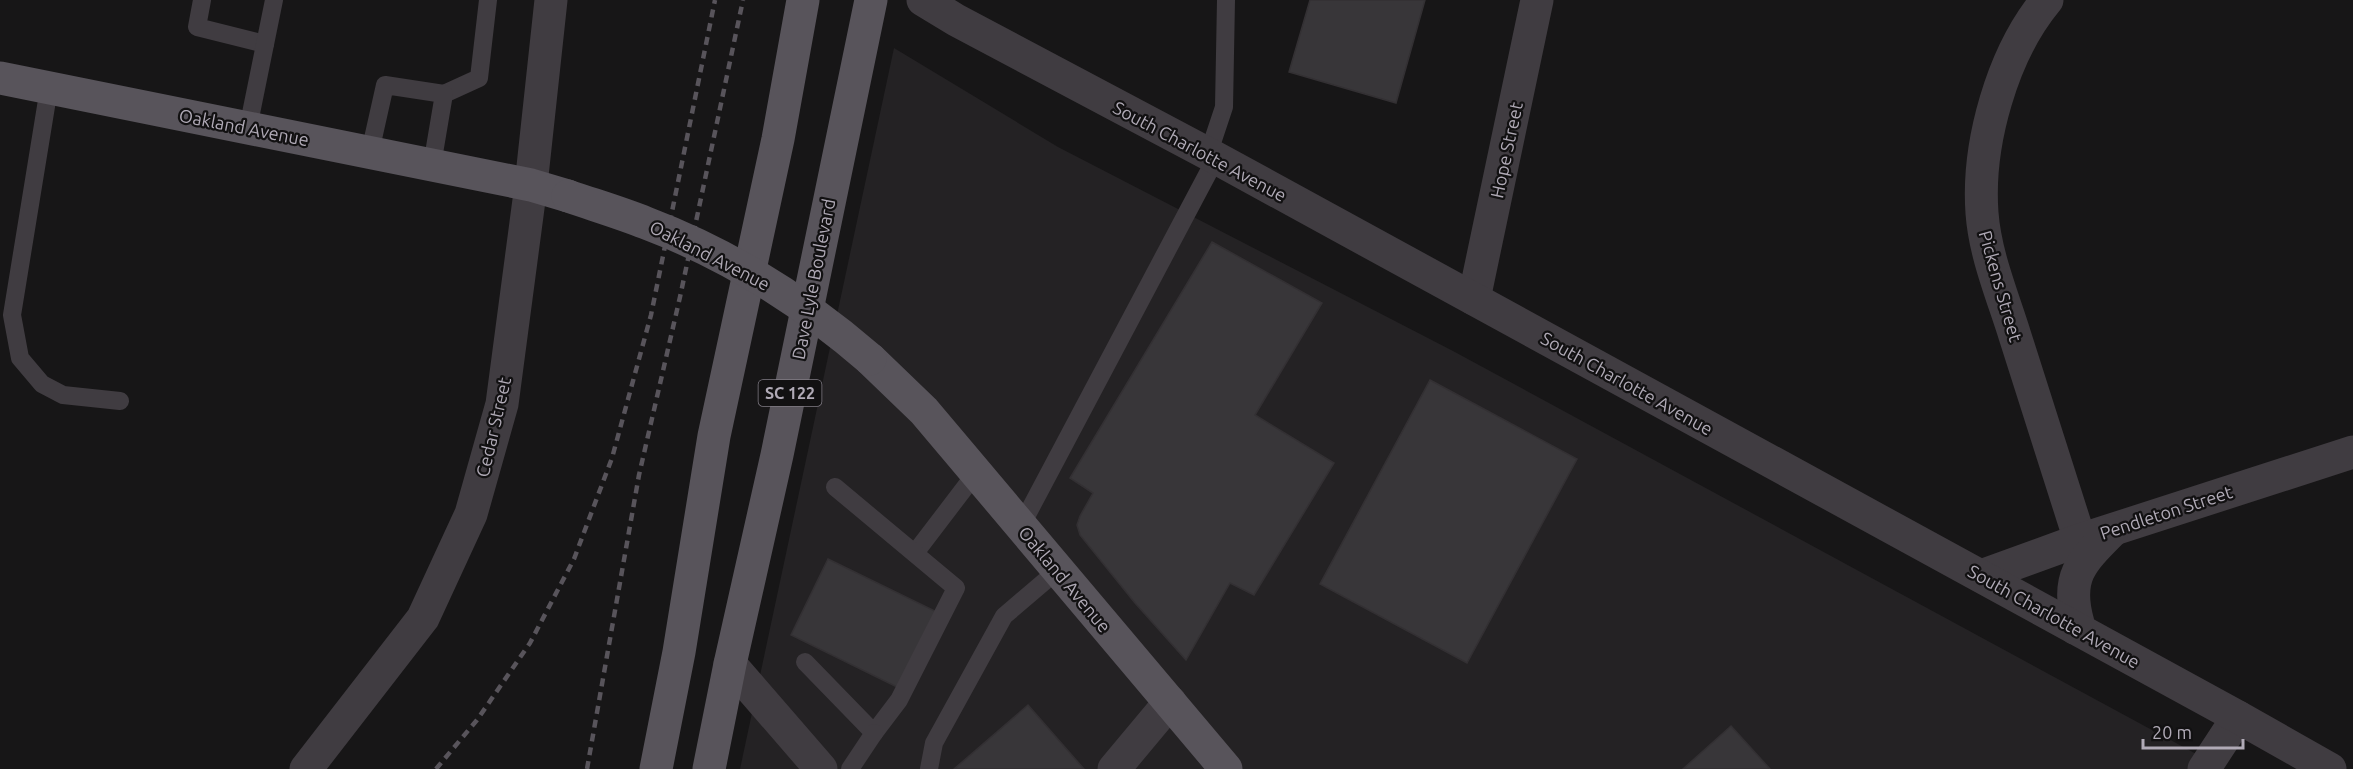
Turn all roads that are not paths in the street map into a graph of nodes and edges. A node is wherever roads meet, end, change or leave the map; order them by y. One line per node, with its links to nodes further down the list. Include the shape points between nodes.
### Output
1 (202, 0): 11 (lane, via 197,27)
2 (274, 0): 11 (lane)
3 (488, 0): 14 (lane, via 479,78)
4 (551, 0): 19 (street, Cedar Street)
5 (803, 0): 38 (main road, via 778,139 714,436)
6 (871, 0): 33 (main road, Dave Lyle Boulevard / SC 122)
7 (923, 0): 17 (street, South Charlotte Avenue)
8 (1226, 0): 17 (lane, via 1224,107)
9 (1537, 0): 20 (street, Hope Street)
10 (2047, 0): 27 (street, Pickens Street, via 2013,55 1994,108 1982,212 1998,281)
11 (265, 44): 15 (lane)
12 (0, 78): 13 (main road, Oakland Avenue)
13 (49, 88): 15 (main road, Oakland Avenue); 21 (lane, via 12,315 20,358 42,384 63,396)
14 (444, 94): 16 (lane, via 385,85); 18 (lane)
15 (248, 128): 16 (main road, Oakland Avenue)
16 (370, 152): 18 (main road, Oakland Avenue)
17 (1212, 157): 20 (street, South Charlotte Avenue); 25 (lane)
18 (432, 165): 19 (main road, Oakland Avenue)
19 (531, 185): 23 (main road, Oakland Avenue, bridge, via 647,223 735,264 794,300 870,359 924,411); 37 (street, Cedar Street, via 502,404 471,514 423,618)
20 (1474, 299): 30 (street, South Charlotte Avenue)
21 (120, 401)
22 (2353, 452): 26 (street, Pendleton Street)
23 (976, 473): 25 (main road, Oakland Avenue); 28 (lane)
24 (836, 487): 28 (lane)
25 (1021, 526): 29 (main road, Oakland Avenue)
26 (2114, 529): 27 (street, Pendleton Street); 31 (street, via 2077,572 2073,589 2078,622)
27 (2080, 540): 30 (street, Pendleton Street)
28 (915, 553): 36 (lane, via 956,588 899,700)
29 (1058, 570): 34 (main road, Oakland Avenue); 42 (lane, via 1004,616 934,743)
30 (1981, 576): 31 (street, South Charlotte Avenue)
31 (2075, 628): 35 (street, South Charlotte Avenue)
32 (805, 662): 36 (lane)
33 (730, 664): 39 (main road, Dave Lyle Boulevard / SC 122); 40 (street)
34 (1170, 702): 43 (street); 44 (main road, Oakland Avenue)
35 (2238, 717): 45 (street); 46 (street, South Charlotte Avenue)
36 (874, 733): 41 (lane)
37 (306, 769)
38 (656, 769)
39 (709, 769)
40 (821, 769)
41 (850, 769)
42 (929, 769)
43 (1114, 769)
44 (1226, 769)
45 (2204, 769)
46 (2330, 769)

